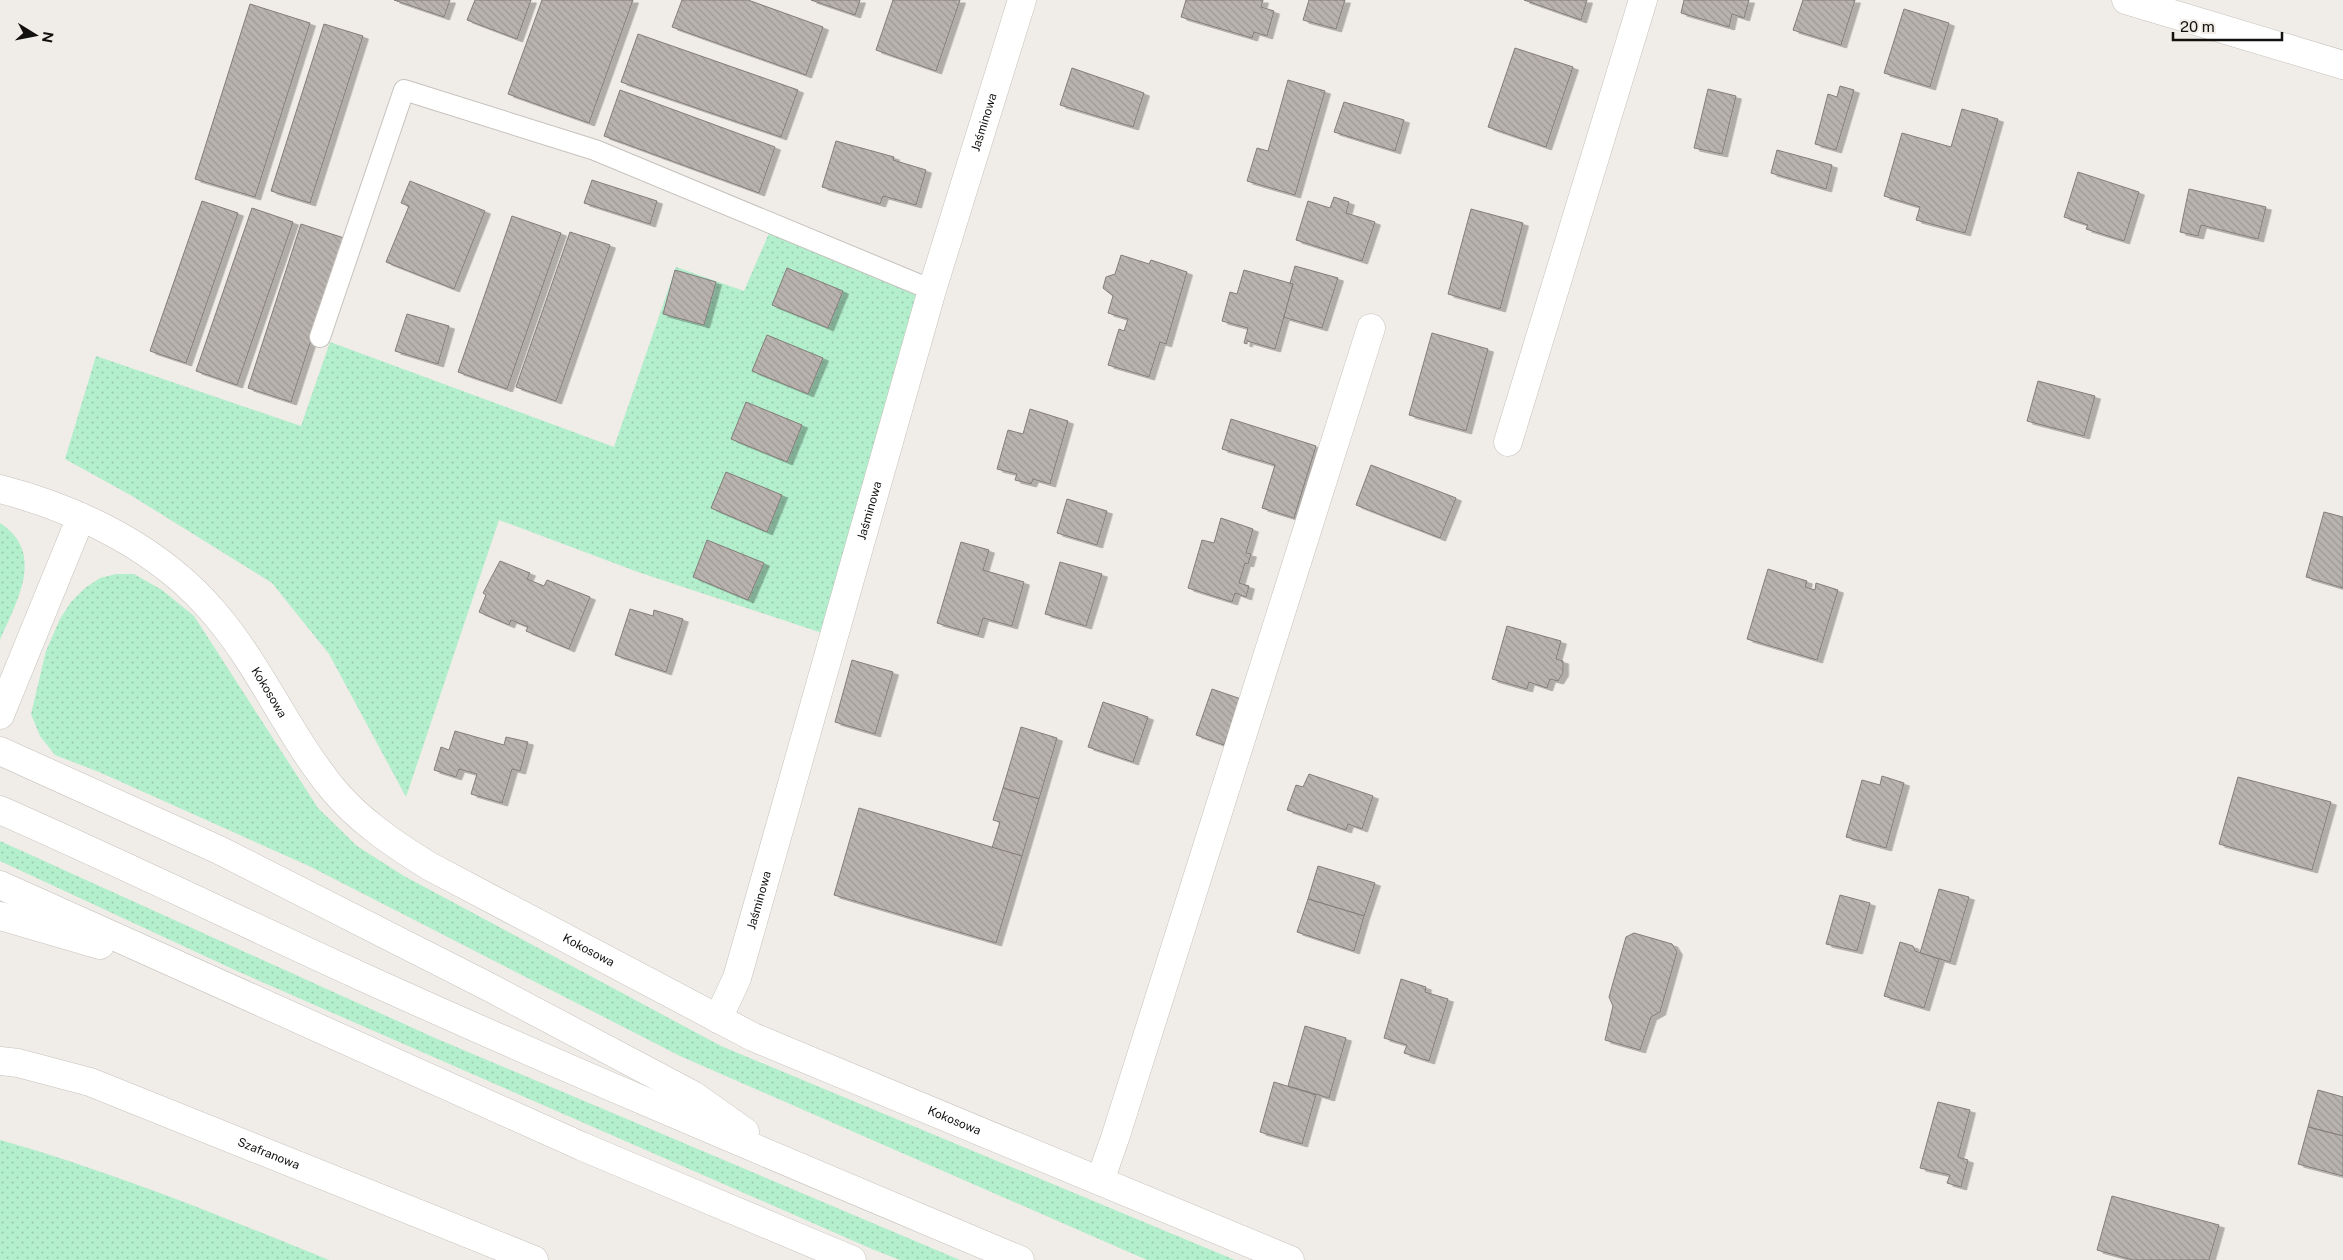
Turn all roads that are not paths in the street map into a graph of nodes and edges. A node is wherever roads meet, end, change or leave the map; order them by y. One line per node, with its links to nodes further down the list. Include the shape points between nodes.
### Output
1 (1022, 0): 6 (street, Jaśminowa)
2 (1643, 0): 9 (street)
3 (2126, 0): 4 (street)
4 (2172, 7): 5 (street)
5 (2343, 65)
6 (932, 290): 8 (lane, via 595,150 404,90); 18 (street, Jaśminowa, via 737,978)
7 (1371, 328): 21 (street)
8 (320, 337)
9 (1508, 442)
10 (0, 489): 11 (street, Kokosowa)
11 (81, 517): 12 (street); 18 (street, Kokosowa, via 146,553 200,597 254,666 291,730 333,790 382,834 429,866)
12 (0, 715)
13 (0, 751): 20 (street, via 218,850 489,987 692,1095)
14 (0, 810): 20 (street, via 356,974)
15 (0, 885): 17 (street)
16 (0, 916): 17 (street)
17 (197, 974): 23 (street, via 581,1146)
18 (718, 1019): 21 (street, Kokosowa, via 817,1064)
19 (0, 1061): 22 (street, Szafranowa, via 90,1082)
20 (794, 1165): 24 (street)
21 (1100, 1182): 25 (street, Kokosowa)
22 (534, 1260)
23 (852, 1260)
24 (1020, 1260)
25 (1290, 1260)

